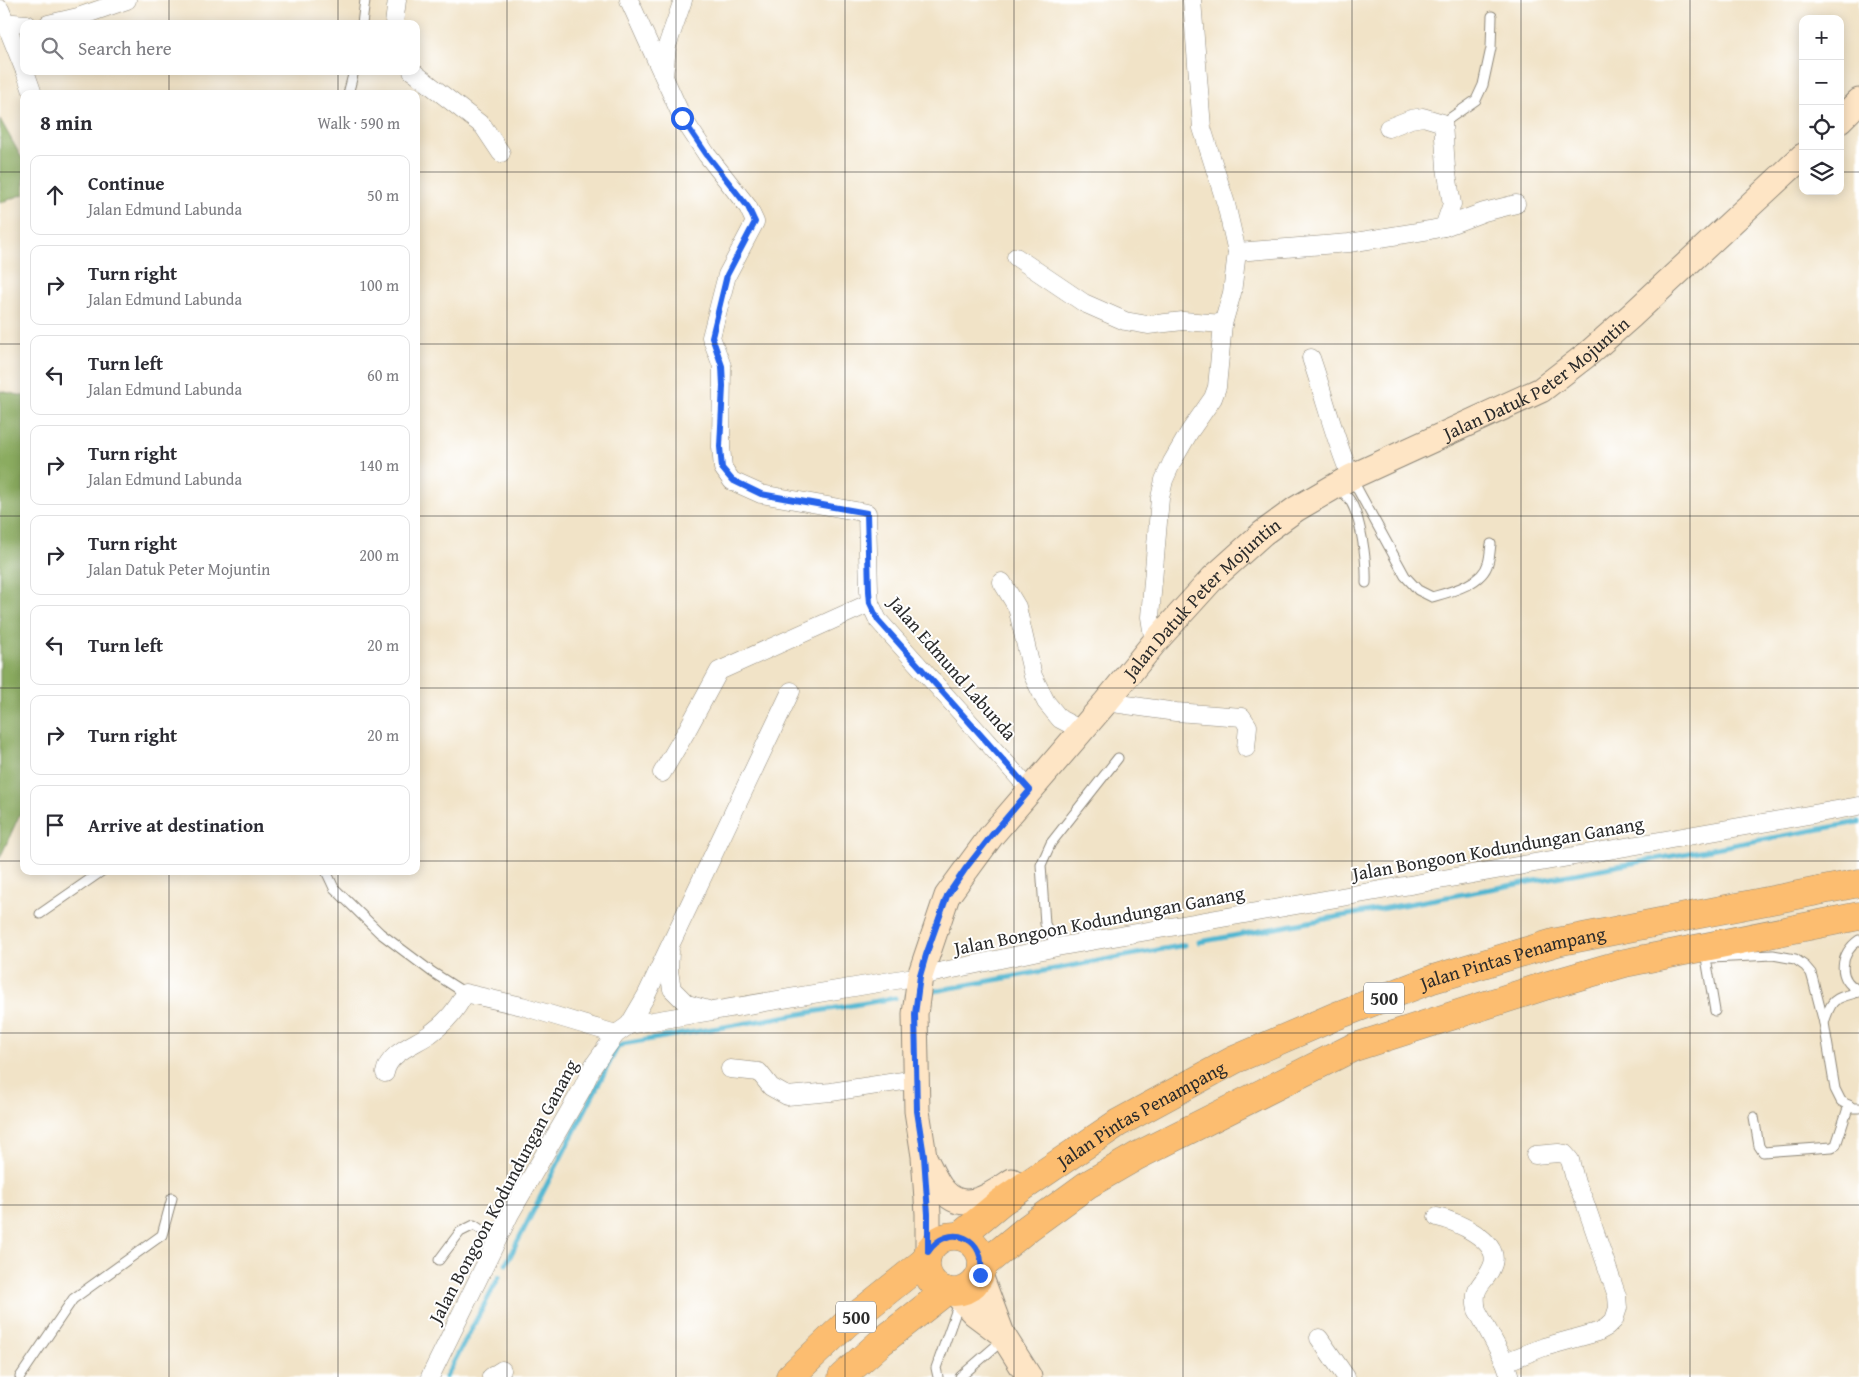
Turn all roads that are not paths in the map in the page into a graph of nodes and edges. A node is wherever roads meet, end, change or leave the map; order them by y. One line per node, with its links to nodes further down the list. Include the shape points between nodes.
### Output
1 (127, 0): 9 (street)
2 (365, 0): 10 (lane)
3 (398, 0): 11 (street)
4 (629, 0): 17 (street, Jalan Edmund Labunda)
5 (683, 0): 17 (street, via 667,46)
6 (1192, 0): 28 (street, via 1202,128)
7 (1492, 16): 22 (lane, via 1491,48 1476,100)
8 (1, 17): 12 (street); 13 (street)
9 (65, 20)
10 (362, 20)
11 (395, 20)
12 (20, 22)
13 (20, 61)
14 (26, 75): 18 (street)
15 (353, 75): 19 (lane)
16 (417, 75): 24 (street, via 483,126)
17 (664, 77): 36 (street, Jalan Edmund Labunda, via 691,133 748,207 755,222 727,275 712,337 722,366 722,468 732,480 761,494 867,513)
18 (32, 90)
19 (349, 90)
20 (1859, 101): 21 (main road)
21 (1844, 116)
22 (1443, 123): 23 (street, via 1423,117); 27 (street, via 1452,204)
23 (1388, 128)
24 (501, 153)
25 (1799, 160): 32 (main road, Jalan Datuk Peter Mojuntin, via 1630,316 1541,390)
26 (1516, 204): 27 (street)
27 (1444, 227): 28 (street, via 1349,243)
28 (1237, 252): 30 (street, via 1232,293)
29 (1016, 257): 30 (street, via 1084,303 1124,321 1148,325 1183,320)
30 (1223, 324): 37 (street, via 1220,372 1213,398 1190,431 1164,480 1150,617)
31 (1311, 358): 32 (street, via 1338,445)
32 (1343, 481): 33 (lane, via 1406,576 1418,590 1432,597 1458,590 1483,573 1488,565); 35 (lane, via 1357,519 1367,564); 37 (main road, Jalan Datuk Peter Mojuntin, via 1263,533 1214,578)
33 (1491, 544)
34 (1002, 582): 40 (street, via 1017,607 1032,676 1060,719)
35 (1366, 583)
36 (870, 603): 43 (street, via 719,671); 44 (street, Jalan Edmund Labunda, via 878,620)
37 (1154, 643): 39 (main road, Jalan Datuk Peter Mojuntin)
38 (792, 691): 52 (street)
39 (1106, 702): 40 (main road, Jalan Datuk Peter Mojuntin); 41 (street, via 1242,717 1248,726)
40 (1081, 730): 44 (main road, Jalan Datuk Peter Mojuntin)
41 (1246, 748)
42 (1118, 758): 53 (lane, via 1052,843 1041,866 1045,924)
43 (662, 773)
44 (1030, 790): 56 (main road, Jalan Datuk Peter Mojuntin, via 947,896)
45 (1859, 806): 53 (street, Jalan Bongoon Kodundungan Ganang)
46 (96, 875): 49 (lane)
47 (328, 875): 58 (lane, via 334,888 380,933)
48 (1859, 883): 69 (main road, Jalan Pintas Penampang / 500, via 1557,942 1433,979 1312,1025 1234,1060)
49 (40, 914)
50 (1859, 916): 55 (main road, Jalan Pintas Penampang / 500)
51 (1859, 940): 57 (lane, via 1845,957 1843,970 1846,980)
52 (670, 946): 59 (street, via 672,989 687,1004); 62 (street, via 646,996)
53 (1057, 947): 56 (street, Jalan Bongoon Kodundungan Ganang)
54 (1706, 958): 55 (lane); 60 (lane); 61 (lane, via 1773,955 1795,959 1811,973)
55 (1625, 963): 78 (main road, Jalan Pintas Penampang / 500, via 1352,1048 1129,1160 1047,1214)
56 (920, 976): 59 (street, Jalan Bongoon Kodundungan Ganang); 65 (main road, Jalan Datuk Peter Mojuntin, via 915,1014)
57 (1859, 991): 61 (lane, via 1830,1004)
58 (465, 993): 62 (street); 64 (street, via 457,1010 431,1033 397,1054 386,1064)
59 (712, 1011): 62 (street, Jalan Bongoon Kodundungan Ganang)
60 (1714, 1011)
61 (1824, 1023): 66 (lane, via 1835,1089 1841,1101)
62 (622, 1030): 75 (street, Jalan Bongoon Kodundungan Ganang, via 593,1066)
63 (730, 1069): 65 (street, via 759,1072 771,1087 787,1096)
64 (385, 1073)
65 (916, 1079): 71 (main road, Jalan Datuk Peter Mojuntin)
66 (1848, 1105): 67 (lane); 68 (lane, via 1836,1145 1832,1146 1763,1152)
67 (1859, 1108)
68 (1754, 1117)
69 (1094, 1139): 71 (main road, via 1072,1145 990,1196 967,1202 949,1197); 74 (main road, Jalan Pintas Penampang / 500, via 1001,1202)
70 (1535, 1155): 82 (street, via 1558,1153 1570,1160 1612,1278 1618,1308 1614,1320 1598,1332 1544,1347)
71 (924, 1156): 76 (main road, Jalan Datuk Peter Mojuntin)
72 (172, 1198): 83 (lane, via 162,1235 73,1299)
73 (1437, 1217): 82 (street, via 1451,1220 1478,1235 1493,1251 1494,1263 1475,1294 1475,1301)
74 (960, 1236): 76 (main road, 500, via 939,1240); 78 (main road, via 979,1250)
75 (498, 1241): 77 (lane, via 474,1225 460,1232); 84 (street, Jalan Bongoon Kodundungan Ganang)
76 (927, 1256): 79 (main road, via 928,1276 939,1288); 85 (main road, 500, via 846,1324)
77 (439, 1260)
78 (981, 1270): 79 (main road, 500, via 970,1287); 80 (main road)
79 (953, 1295): 80 (main road); 86 (main road, 500, via 897,1328); 87 (lane, via 936,1368)
80 (1003, 1336): 88 (lane); 89 (main road)
81 (1319, 1338): 90 (street)
82 (1508, 1369)
83 (20, 1377)
84 (430, 1377)
85 (790, 1377)
86 (842, 1377)
87 (938, 1377)
88 (960, 1377)
89 (1029, 1377)
90 (1346, 1377)

